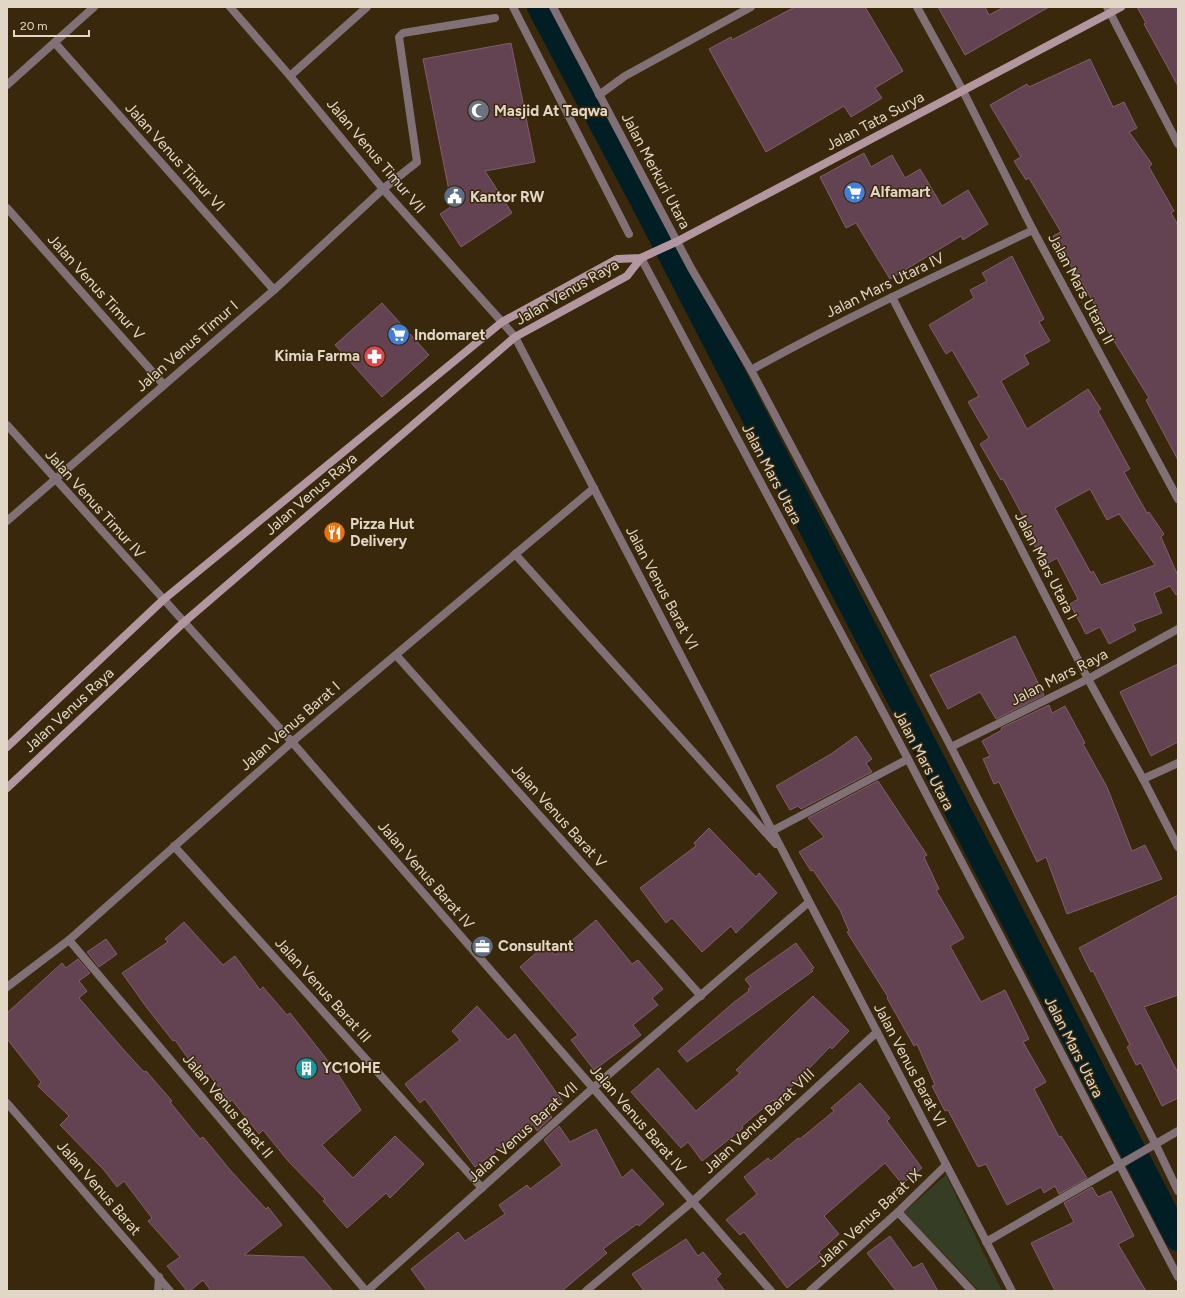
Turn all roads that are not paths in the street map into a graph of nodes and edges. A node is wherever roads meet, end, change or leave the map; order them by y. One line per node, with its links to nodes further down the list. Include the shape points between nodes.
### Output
1 (94, 7): 12 (street)
2 (230, 7): 13 (street, Jalan Venus Timur VII)
3 (367, 7): 13 (street)
4 (513, 7): 21 (street)
5 (553, 7): 16 (street, Jalan Merkuri Utara)
6 (752, 7): 9 (street)
7 (917, 7): 15 (street, Jalan Mars Utara II)
8 (1121, 7): 10 (street, Jalan Tata Surya)
9 (736, 10): 16 (street, via 625,76)
10 (1109, 10): 15 (street, Jalan Tata Surya); 17 (street)
11 (495, 18): 18 (street, Jalan Venus Timur I, via 403,33 399,37 417,162)
12 (55, 43): 14 (street); 24 (street, Jalan Venus Timur VI)
13 (290, 76): 18 (street, Jalan Venus Timur VII)
14 (7, 85)
15 (963, 91): 20 (street, Jalan Mars Utara II); 22 (street, Jalan Tata Surya)
16 (599, 95): 22 (street, Jalan Merkuri Utara)
17 (1178, 144)
18 (382, 189): 24 (street, Jalan Venus Timur I); 26 (street, Jalan Venus Timur VII)
19 (7, 208): 29 (street, Jalan Venus Timur V)
20 (1033, 230): 25 (street, Jalan Mars Utara IV); 33 (street, Jalan Mars Utara II)
21 (629, 234)
22 (678, 241): 23 (street, Jalan Tata Surya); 28 (street, Jalan Mars Utara)
23 (641, 258): 26 (street, Jalan Venus Raya, via 617,259); 27 (street, Jalan Venus Raya, via 627,276); 44 (street, Jalan Mars Utara)
24 (274, 290): 29 (street, Jalan Venus Timur I)
25 (892, 296): 28 (street, Jalan Mars Utara IV); 40 (street, Jalan Mars Utara I)
26 (502, 322): 27 (street, Jalan Venus Timur VII); 36 (street, Jalan Venus Raya)
27 (515, 337): 32 (street, Jalan Venus Barat VI); 37 (street, Jalan Venus Raya)
28 (751, 370): 43 (street, Jalan Mars Utara)
29 (164, 385): 31 (street, Jalan Venus Timur I)
30 (7, 425): 31 (street, Jalan Venus Timur IV)
31 (54, 480): 34 (street, Jalan Venus Timur I); 36 (street, Jalan Venus Timur IV)
32 (594, 488): 35 (street, Jalan Venus Barat I); 48 (street, Jalan Venus Barat VI)
33 (1178, 499)
34 (7, 521)
35 (516, 554): 39 (street, Jalan Venus Barat I); 51 (street, Jalan Venus Barat VI)
36 (163, 600): 37 (street, Jalan Venus Timur IV); 42 (street, Jalan Venus Raya)
37 (183, 623): 41 (street, Jalan Venus Barat IV); 47 (street, Jalan Venus Raya)
38 (1178, 629): 40 (street, Jalan Mars Raya)
39 (396, 655): 41 (street, Jalan Venus Barat I); 55 (street, Jalan Venus Barat V)
40 (1088, 679): 43 (street, Jalan Mars Raya); 46 (street, Jalan Mars Utara I)
41 (292, 742): 49 (street, Jalan Venus Barat I); 57 (street, Jalan Venus Barat IV)
42 (7, 747)
43 (951, 747): 60 (street, Jalan Mars Utara)
44 (908, 759): 48 (street); 61 (street, Jalan Mars Utara)
45 (1178, 763): 46 (street)
46 (1143, 779): 50 (street, Jalan Mars Utara I)
47 (7, 788)
48 (772, 831): 51 (street, Jalan Venus Barat VI)
49 (174, 846): 53 (street, Jalan Venus Barat I); 63 (street, Jalan Venus Barat III)
50 (1178, 847)
51 (783, 852): 52 (street, Jalan Venus Barat VI)
52 (809, 902): 55 (street, Jalan Venus Barat VII); 56 (street, Jalan Venus Barat VI)
53 (69, 940): 54 (street, Jalan Venus Barat I); 72 (street, Jalan Venus Barat II)
54 (7, 987)
55 (701, 996): 57 (street, Jalan Venus Barat VII)
56 (877, 1032): 62 (street, Jalan Venus Barat VI); 65 (street, Jalan Venus Barat VIII)
57 (593, 1088): 63 (street, Jalan Venus Barat VII); 65 (street, Jalan Venus Barat IV)
58 (7, 1103): 69 (street, Jalan Venus Barat)
59 (1178, 1131): 60 (street)
60 (1153, 1144): 61 (street); 64 (street, Jalan Mars Utara)
61 (1119, 1164): 67 (street); 68 (street, Jalan Mars Utara)
62 (946, 1165): 66 (street, Jalan Venus Barat IX); 67 (street, Jalan Venus Barat VI)
63 (482, 1188): 72 (street, Jalan Venus Barat VII)
64 (1178, 1191)
65 (692, 1202): 73 (street, Jalan Venus Barat VIII); 74 (street, Jalan Venus Barat IV)
66 (898, 1212): 75 (street, Jalan Venus Barat IX); 76 (street)
67 (986, 1242): 77 (street, Jalan Venus Barat VI)
68 (1178, 1276)
69 (159, 1277): 70 (street); 71 (street, Jalan Venus Barat)
70 (158, 1291)
71 (170, 1291)
72 (367, 1291)
73 (586, 1291)
74 (771, 1291)
75 (810, 1291)
76 (972, 1291)
77 (1012, 1291)

